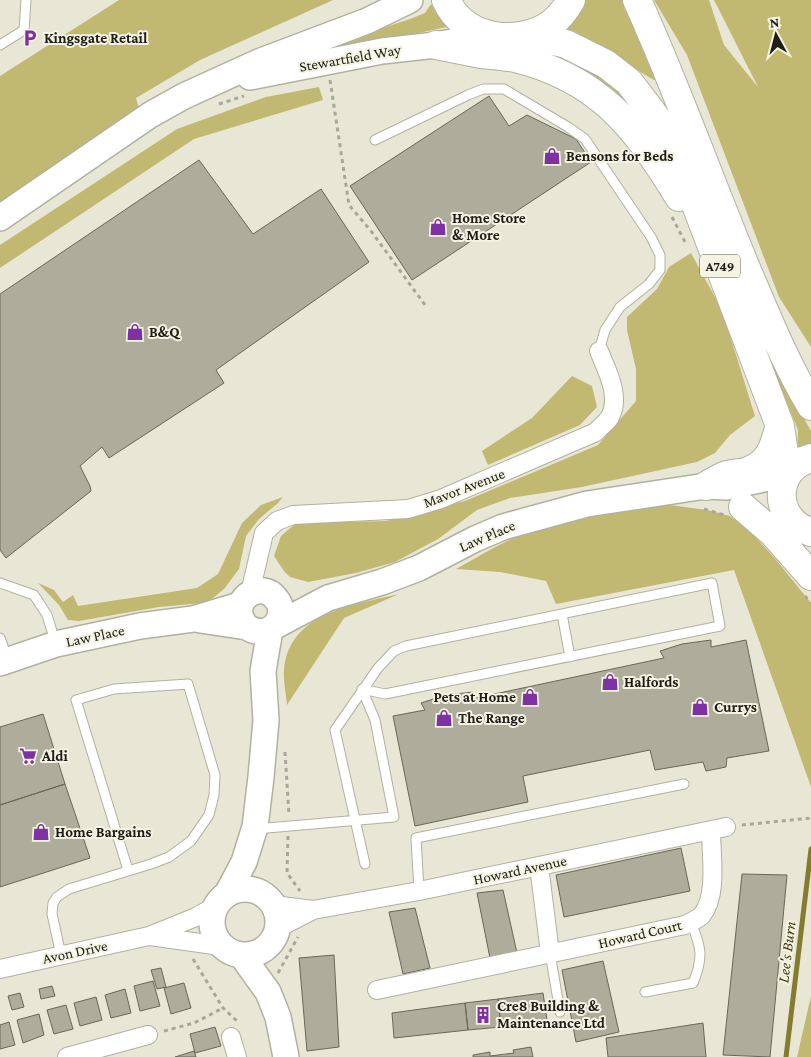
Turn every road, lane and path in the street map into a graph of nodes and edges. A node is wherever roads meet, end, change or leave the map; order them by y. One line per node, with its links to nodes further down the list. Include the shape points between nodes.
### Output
1 (26, 0): 8 (lane, via 24,30)
2 (410, 0): 11 (street, Stewartfield Way, via 367,21 261,60)
3 (446, 0): 6 (main road, A749, via 474,30)
4 (571, 0): 7 (main road, A749, via 551,24)
5 (637, 0): 12 (main road, A749)
6 (488, 35): 7 (main road, A749); 9 (street, Stewartfield Way)
7 (528, 35): 13 (main road, A749, via 566,44 606,64 629,82)
8 (0, 45)
9 (436, 45): 11 (street, Stewartfield Way, via 382,51); 17 (main road, via 539,65 591,91 628,124 663,170 688,212)
10 (322, 80): 18 (path, via 330,78 349,204)
11 (213, 84): 16 (street, Stewartfield Way, via 150,116)
12 (683, 108): 13 (main road); 19 (main road, A749)
13 (658, 119): 17 (main road, A749, via 675,152)
14 (375, 140): 21 (lane, via 483,89 504,89 585,139 660,255 660,270 649,284 620,307 605,330)
15 (668, 211): 17 (path)
16 (0, 218)
17 (696, 238): 19 (main road, A749)
18 (425, 305)
19 (756, 322): 20 (main road, A749); 24 (main road, A749)
20 (781, 345): 22 (main road, via 802,363); 23 (main road, A749)
21 (599, 352): 35 (street, Mavor Avenue, via 612,385 614,400 610,417 596,432 441,499 408,509 293,515 277,521 264,533 258,554)
22 (811, 377)
23 (811, 406)
24 (780, 426): 26 (main road, A749); 28 (main road, via 767,459 747,472 725,476)
25 (811, 458): 26 (main road, via 800,462)
26 (787, 474): 28 (street, Law Place, via 726,487); 30 (main road, A749, via 782,504 789,518)
27 (654, 495): 28 (street, Law Place); 29 (street, Law Place, via 712,499); 35 (street, Law Place, via 587,504 503,527 419,568 382,582)
28 (703, 497): 29 (path)
29 (737, 511): 30 (street, Law Place); 33 (main road, via 773,533)
30 (803, 528): 31 (main road, A749)
31 (811, 553)
32 (0, 583): 37 (lane, via 34,595 47,615)
33 (805, 583): 34 (path)
34 (811, 603)
35 (260, 613): 37 (street, Law Place, via 140,626); 45 (street, Mavor Avenue, via 266,720 274,772)
36 (562, 614): 39 (lane); 39 (lane, via 712,584 720,626); 40 (lane, via 406,646 394,651)
37 (56, 644): 38 (street, Law Place)
38 (3, 654)
39 (570, 657): 40 (lane, via 385,694)
40 (362, 689): 44 (lane, via 335,730); 44 (lane, via 375,720 394,817)
41 (285, 745): 45 (path)
42 (684, 784): 50 (lane, via 416,838)
43 (811, 818): 46 (path)
44 (356, 821): 45 (lane); 47 (lane)
45 (270, 827): 51 (street, Mavor Avenue); 52 (street, Mavor Avenue, via 259,852 258,864)
46 (718, 829): 48 (street, Howard Avenue); 53 (street, Howard Court, via 710,898 702,916)
47 (365, 864)
48 (539, 866): 50 (street, Howard Avenue); 58 (street)
49 (128, 870): 49 (lane, via 169,857 191,841 209,815 215,775 188,684 114,689 76,700); 57 (lane, via 69,889 57,897 52,914)
50 (419, 891): 52 (street, Howard Avenue)
51 (222, 900): 52 (street, via 236,890 256,891); 54 (street, Avon Drive, via 196,917); 56 (street, via 212,916 212,926 215,937)
52 (271, 919): 56 (street, via 260,953); 61 (street, Mavor Avenue)
53 (691, 922): 58 (street, Howard Court); 62 (lane, via 700,944 700,967 692,983)
54 (149, 936): 55 (street, Avon Drive); 57 (street, Avon Drive)
55 (183, 941): 56 (street, Avon Drive); 63 (path)
56 (231, 951): 61 (street, Mavor Avenue)
57 (61, 954): 59 (street, Avon Drive)
58 (550, 954): 60 (street, Howard Court); 64 (lane)
59 (0, 969)
60 (377, 990)
61 (268, 992): 69 (street, Mavor Avenue, via 278,1017)
62 (645, 992)
63 (223, 1008): 65 (path); 66 (path, via 194,1023)
64 (560, 1012)
65 (235, 1030): 68 (street)
66 (148, 1035): 67 (street)
67 (72, 1056)
68 (237, 1057)
69 (286, 1057)

